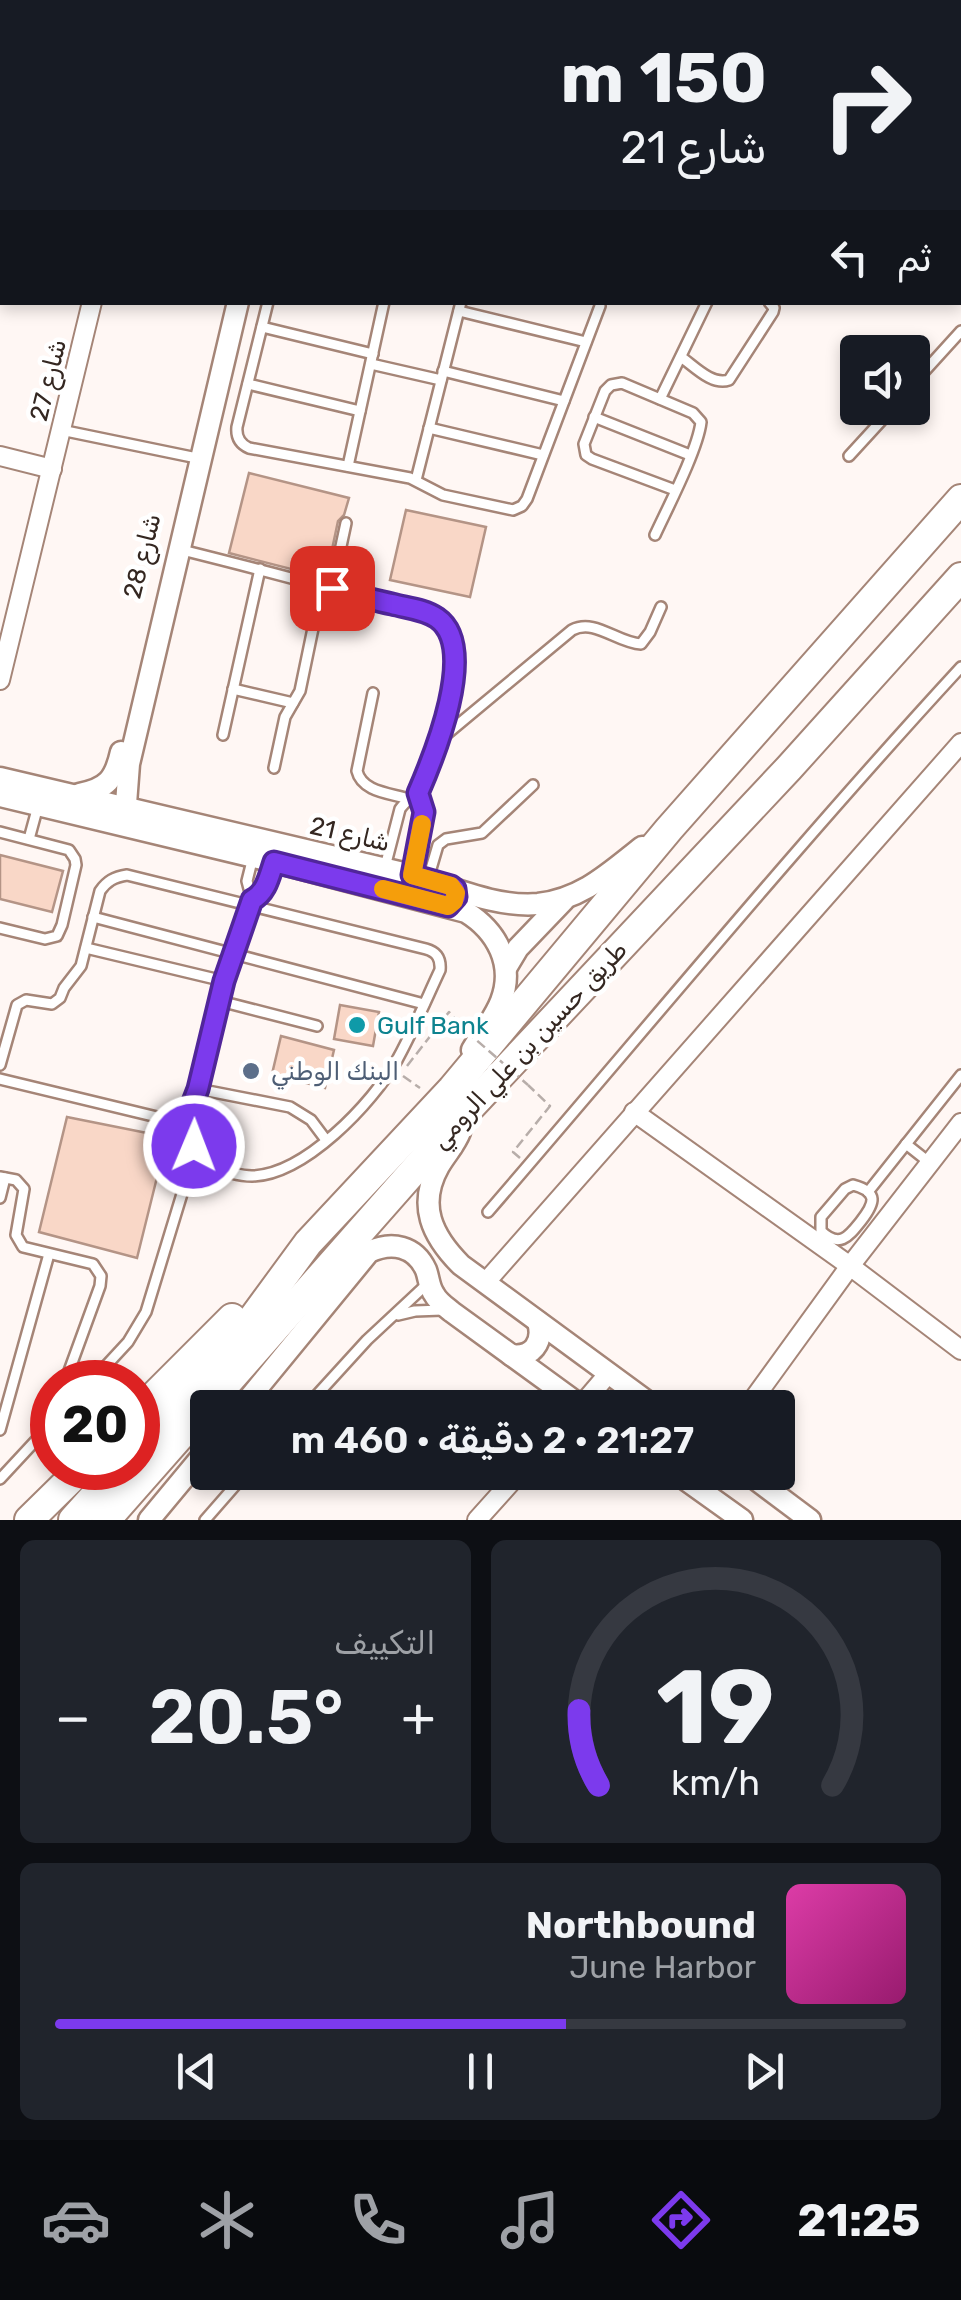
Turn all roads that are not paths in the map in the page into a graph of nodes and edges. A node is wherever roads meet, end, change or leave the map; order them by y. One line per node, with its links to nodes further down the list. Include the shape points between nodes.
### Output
1 (91, 305): 24 (street, شارع 27)
2 (228, 305): 29 (street, شارع 28)
3 (237, 305): 37 (street, شارع 28)
4 (267, 305): 10 (lane)
5 (383, 305): 14 (lane)
6 (706, 305): 13 (lane)
7 (772, 305): 13 (lane, via 729,380 714,380)
8 (460, 306): 12 (lane); 16 (lane)
9 (600, 306): 12 (lane)
10 (262, 327): 14 (lane); 17 (lane)
11 (961, 331): 15 (lane)
12 (586, 342): 19 (lane)
13 (680, 357): 18 (lane)
14 (372, 359): 16 (lane); 20 (lane)
15 (930, 365)
16 (442, 376): 19 (lane); 23 (lane)
17 (248, 384): 20 (lane); 30 (lane, via 237,432 245,446)
18 (660, 399): 21 (lane, via 615,384); 26 (lane, via 699,418)
19 (564, 401): 25 (lane)
20 (360, 411): 30 (lane)
21 (594, 417): 26 (lane); 33 (lane, via 584,444 588,457)
22 (877, 425): 28 (lane)
23 (429, 428): 25 (lane); 32 (lane)
24 (61, 430): 29 (lane); 31 (street, شارع 27)
25 (543, 455): 32 (lane, via 525,503 513,510 443,495)
26 (690, 455): 33 (lane)
27 (0, 456): 31 (street)
28 (849, 456)
29 (192, 458): 53 (street, شارع 28, via 116,771 100,788)
30 (348, 466): 32 (lane)
31 (52, 469): 43 (street, شارع 27)
32 (416, 480)
33 (675, 490): 36 (lane)
34 (961, 499): 58 (highway, طريق حسين بن علي الرومي)
35 (346, 522): 40 (lane)
36 (655, 535)
37 (180, 549): 38 (lane); 57 (street, شارع 28, via 128,769)
38 (260, 569): 40 (lane); 44 (lane)
39 (961, 577): 82 (highway, طريق حسين بن علي الرومي)
40 (327, 587): 46 (lane); 48 (lane, via 421,610 447,628 454,667)
41 (662, 607): 48 (lane, via 641,644 582,625 572,630)
42 (961, 667): 92 (lane)
43 (0, 679)
44 (233, 690): 46 (lane); 47 (lane)
45 (373, 694): 55 (lane, via 358,777 365,786)
46 (293, 703): 50 (lane)
47 (223, 735)
48 (440, 739): 55 (lane)
49 (961, 744): 81 (street)
50 (274, 768)
51 (0, 778): 53 (street, شارع 21)
52 (533, 785): 63 (lane, via 482,833 438,844)
53 (72, 795): 57 (street, شارع 21)
54 (0, 796): 56 (street, شارع 21)
55 (413, 796): 62 (lane, via 400,809); 63 (lane, via 424,812)
56 (38, 806): 57 (street, شارع 21); 60 (lane)
57 (125, 817): 61 (street, شارع 21); 62 (street, شارع 21)
58 (669, 830): 65 (street, شارع 21, via 596,884); 80 (highway, طريق حسين بن علي الرومي)
59 (0, 832): 60 (lane)
60 (29, 840): 68 (lane, via 68,850 76,859 62,925 50,939)
61 (263, 860): 64 (street, شارع 21); 66 (lane, via 248,882); 66 (lane, via 265,888)
62 (384, 868): 63 (street, شارع 21)
63 (420, 877): 64 (street, شارع 21)
64 (450, 896): 65 (street, شارع 21, via 516,904); 71 (street, شارع 21, via 495,938)
65 (565, 898): 71 (street)
66 (251, 903): 67 (lane, via 126,875 105,884); 70 (lane); 74 (lane, via 431,950 440,970)
67 (93, 917): 69 (lane); 70 (lane)
68 (0, 928)
69 (86, 948): 72 (lane); 76 (lane, via 58,1001 17,1005)
70 (233, 952): 72 (lane); 74 (lane)
71 (506, 968): 80 (street, via 502,1000)
72 (224, 981): 73 (lane)
73 (220, 1001): 75 (lane); 79 (lane)
74 (424, 1004): 85 (lane, via 386,1078)
75 (317, 1026)
76 (0, 1065)
77 (961, 1075): 86 (lane)
78 (0, 1078): 84 (lane)
79 (198, 1089): 84 (lane); 85 (lane, via 290,1107 312,1120)
80 (452, 1089): 93 (highway, طريق حسين بن علي الرومي)
81 (634, 1112): 96 (street); 98 (street)
82 (460, 1116): 95 (street, via 457,1139 438,1167 428,1200 438,1239); 115 (highway, طريق حسين بن علي الرومي)
83 (961, 1123): 88 (street)
84 (186, 1124): 87 (lane)
85 (326, 1140): 87 (lane, via 292,1166 259,1175)
86 (906, 1144): 88 (lane); 90 (lane)
87 (192, 1161): 105 (lane, via 146,1312)
88 (930, 1163): 96 (street)
89 (3, 1177): 91 (lane); 94 (lane, via 24,1189 18,1242)
90 (868, 1192): 90 (lane, via 848,1186 821,1217 824,1235 848,1236 872,1208)
91 (0, 1198)
92 (488, 1212)
93 (308, 1243): 107 (highway); 114 (highway, طريق حسين بن علي الرومي, via 250,1322)
94 (49, 1254): 104 (lane, via 92,1264 101,1276); 116 (lane)
95 (461, 1265): 97 (street, via 446,1262); 98 (street)
96 (850, 1266): 102 (street); 113 (street)
97 (429, 1280): 99 (street, via 434,1296); 100 (lane); 108 (street, via 404,1248 369,1252)
98 (485, 1283): 101 (street)
99 (452, 1312): 100 (lane); 103 (street)
100 (391, 1318): 109 (lane)
101 (538, 1322): 103 (street, via 536,1348); 106 (street)
102 (961, 1350)
103 (511, 1355): 110 (street)
104 (73, 1360)
105 (112, 1360)
106 (609, 1374): 111 (street); 112 (street)
107 (160, 1390)
108 (256, 1390)
109 (321, 1390)
110 (558, 1390)
111 (595, 1390)
112 (631, 1390)
113 (760, 1390)
114 (160, 1423)
115 (188, 1425): 128 (highway, طريق حسين بن علي الرومي); 129 (highway)
116 (0, 1430)
117 (30, 1447): 119 (lane)
118 (190, 1471): 130 (street)
119 (0, 1480)
120 (60, 1490): 126 (highway)
121 (100, 1490): 127 (highway)
122 (231, 1490): 131 (lane)
123 (504, 1490): 132 (street)
124 (701, 1490): 133 (street)
125 (770, 1490): 134 (street)
126 (29, 1520)
127 (73, 1520)
128 (106, 1520)
129 (119, 1520)
130 (149, 1520)
131 (205, 1520)
132 (477, 1520)
133 (742, 1520)
134 (810, 1520)

